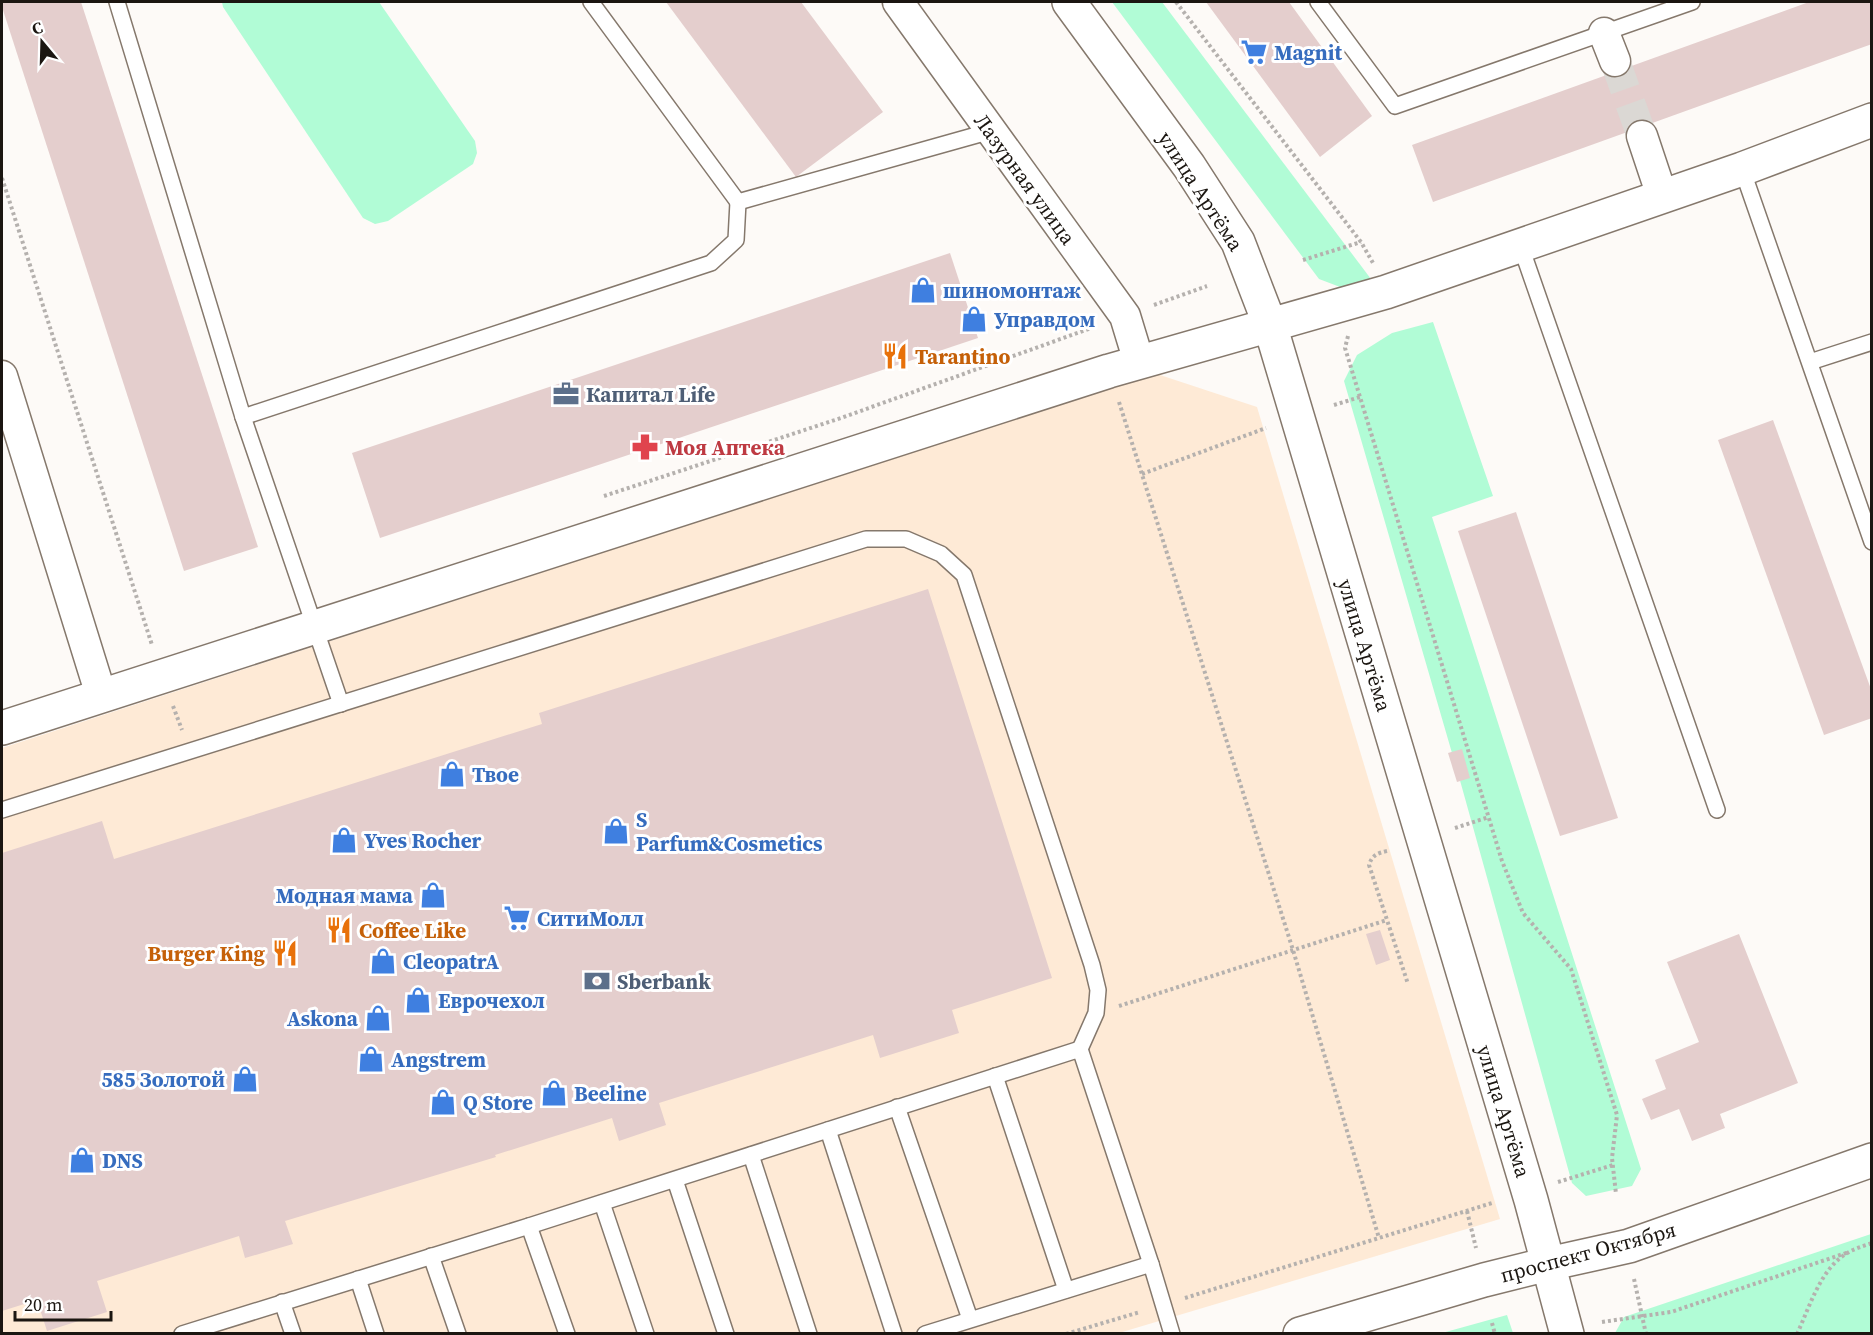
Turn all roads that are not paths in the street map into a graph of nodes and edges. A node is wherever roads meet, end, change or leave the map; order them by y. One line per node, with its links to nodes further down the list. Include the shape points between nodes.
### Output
1 (117, 2): 22 (lane)
2 (591, 2): 15 (lane)
3 (898, 2): 11 (street, Лазурная улица)
4 (1069, 2): 17 (street, улица Артёма, via 1189,166 1238,242)
5 (1317, 2): 8 (lane, via 1395,106)
6 (1692, 2): 7 (lane)
7 (1660, 7): 8 (lane)
8 (1604, 33): 9 (street)
9 (1615, 61)
10 (1872, 120): 13 (street)
11 (991, 131): 15 (lane); 20 (street, Лазурная улица, via 1125,316)
12 (1642, 136): 14 (street)
13 (1742, 169): 14 (street); 19 (lane)
14 (1662, 196): 16 (street)
15 (738, 202): 22 (lane, via 736,240 711,263)
16 (1521, 246): 17 (street, via 1386,292); 29 (lane)
17 (1270, 325): 20 (street); 41 (street, улица Артёма)
18 (1872, 342): 19 (lane)
19 (1810, 362): 23 (lane)
20 (1124, 367): 24 (street)
21 (2, 376): 25 (street)
22 (243, 417): 24 (lane)
23 (1872, 542)
24 (316, 628): 25 (street); 26 (lane)
25 (101, 695): 27 (street)
26 (341, 704): 28 (lane); 30 (lane, via 866,539 906,539 941,554 964,575 1092,965 1098,990 1096,1013)
27 (2, 728)
28 (2, 810)
29 (1717, 810)
30 (1080, 1049): 31 (lane); 40 (lane)
31 (995, 1076): 32 (lane); 43 (lane)
32 (897, 1107): 33 (lane); 45 (lane)
33 (828, 1130): 34 (lane); 55 (lane)
34 (751, 1155): 36 (lane); 54 (lane)
35 (1872, 1161): 41 (street, проспект Октября, via 1629,1246)
36 (675, 1179): 37 (lane); 53 (lane)
37 (602, 1203): 38 (lane); 52 (lane)
38 (529, 1226): 39 (lane); 51 (lane)
39 (431, 1256): 42 (lane); 50 (lane)
40 (1151, 1264): 43 (lane); 57 (lane)
41 (1548, 1264): 58 (street, проспект Октября); 59 (street, улица Артёма)
42 (358, 1279): 44 (lane); 49 (lane)
43 (1066, 1290): 45 (lane)
44 (282, 1302): 46 (lane); 48 (lane)
45 (970, 1319): 56 (lane)
46 (209, 1329): 47 (lane)
47 (182, 1334)
48 (293, 1334)
49 (376, 1334)
50 (458, 1334)
51 (567, 1334)
52 (645, 1334)
53 (726, 1334)
54 (809, 1334)
55 (894, 1334)
56 (925, 1334)
57 (1172, 1334)
58 (1300, 1334)
59 (1567, 1334)

